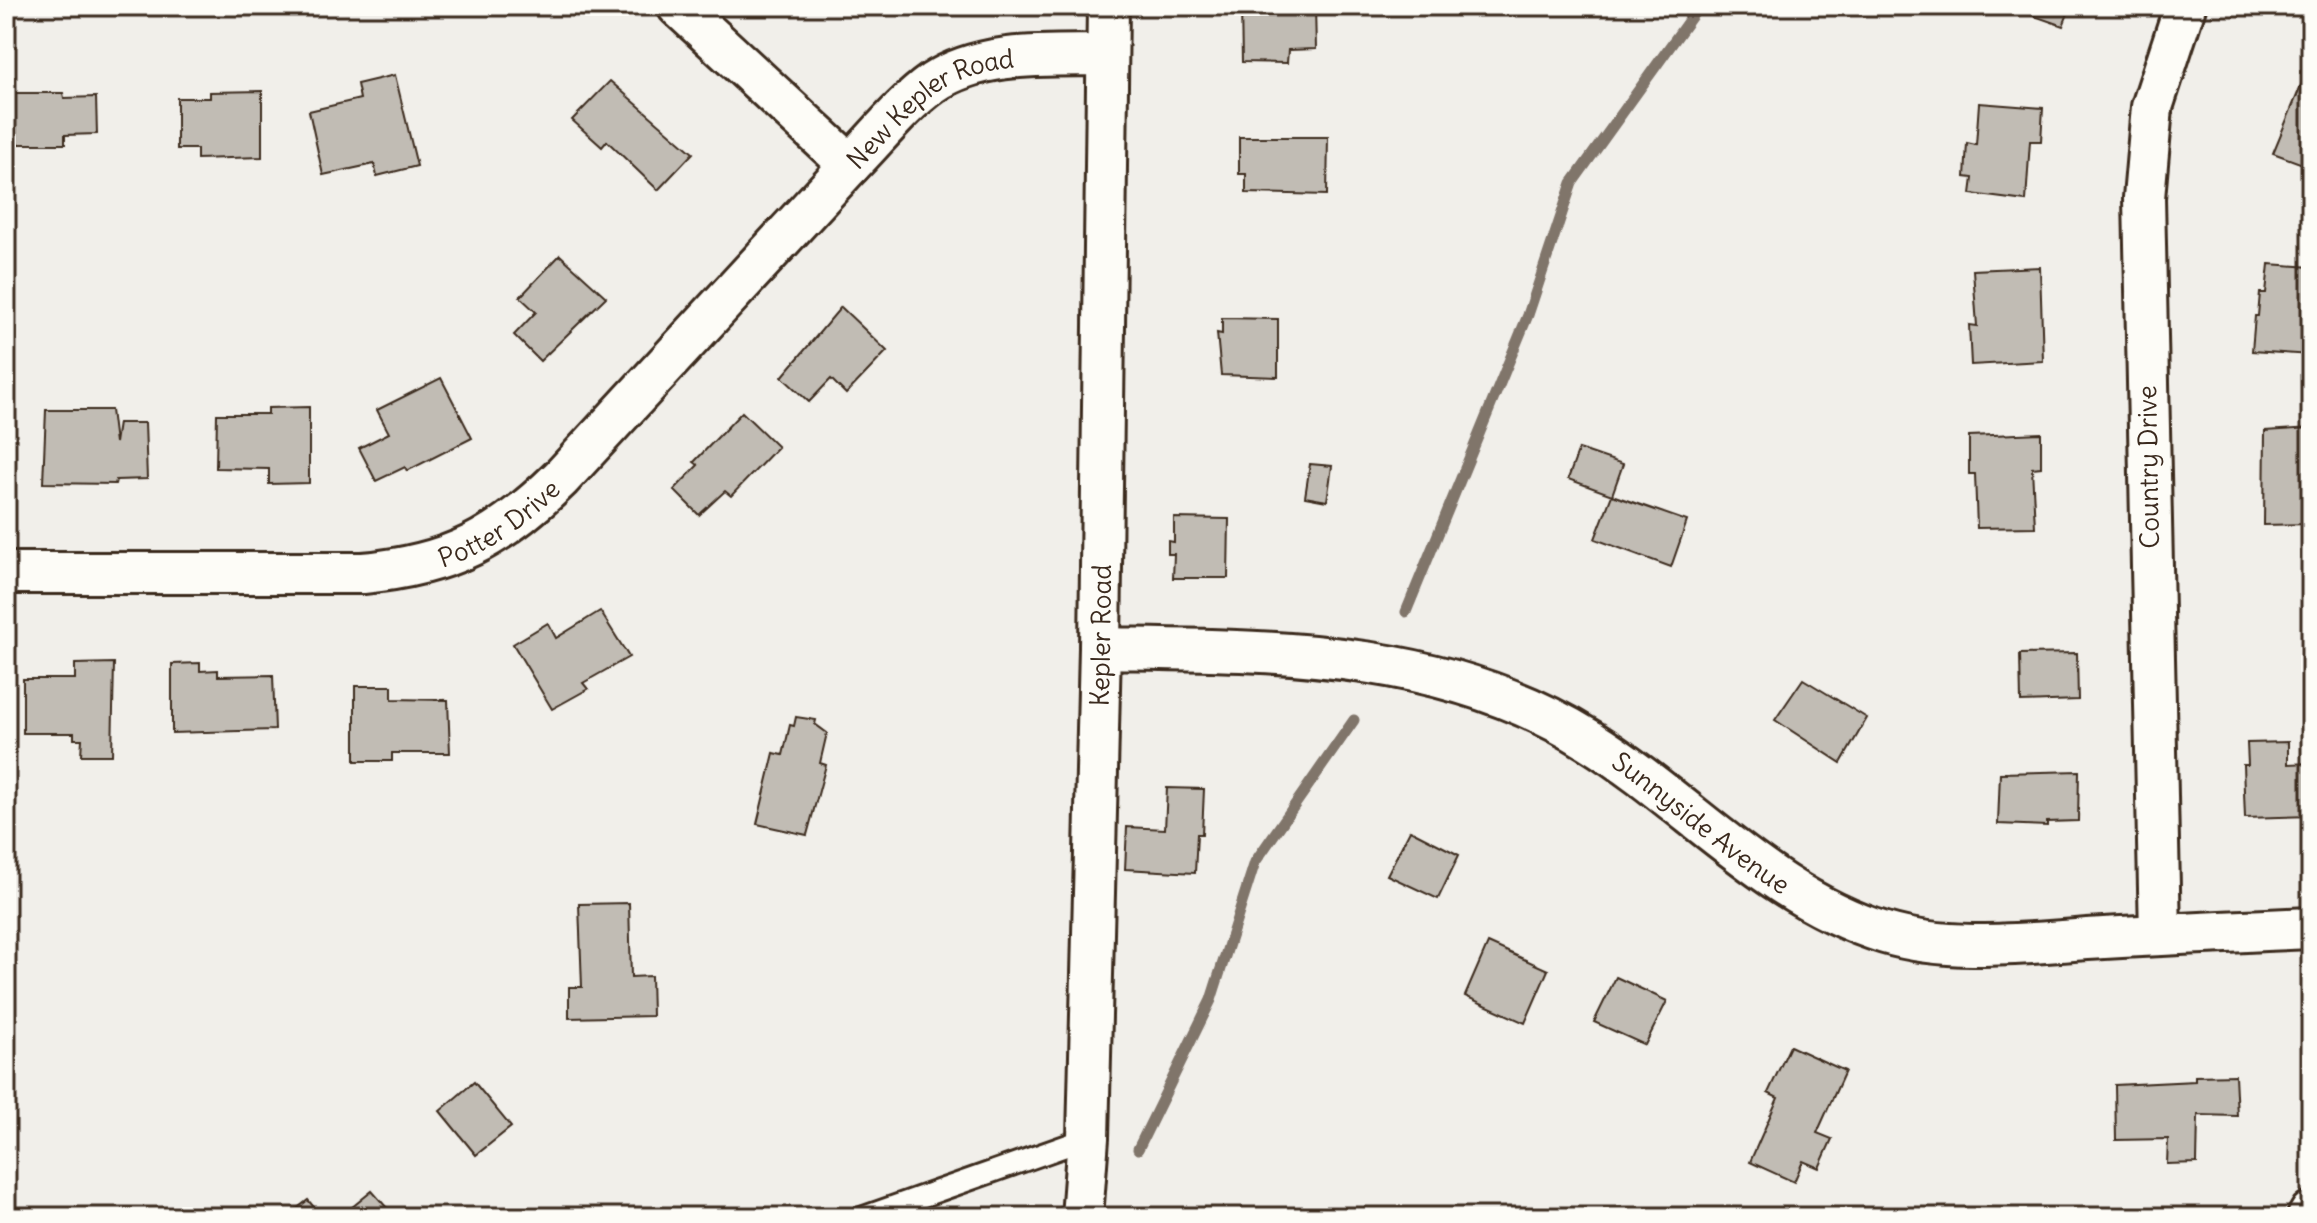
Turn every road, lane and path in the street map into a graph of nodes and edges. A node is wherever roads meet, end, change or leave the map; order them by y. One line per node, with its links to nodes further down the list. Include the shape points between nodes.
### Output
1 (678, 6): 5 (street, New Kepler Road)
2 (1108, 6): 4 (street, Kepler Road)
3 (2185, 6): 9 (street, Country Drive, via 2152,107 2144,198)
4 (1107, 55): 5 (street, New Kepler Road, via 1024,56 960,70 919,95); 7 (street, Kepler Road)
5 (850, 165): 6 (street, Potter Drive, via 561,478 517,519 463,552 403,570 363,573)
6 (6, 573)
7 (1100, 648): 9 (street, Sunnyside Avenue, via 1316,654 1383,662 1485,690 1588,739 1760,869 1837,914 1888,934 1991,945); 10 (street, Kepler Road)
8 (2311, 928): 9 (street, Sunnyside Avenue)
9 (2160, 934)
10 (1088, 1138): 12 (lane); 13 (street, Kepler Road)
11 (2311, 1212): 14 (street)
12 (864, 1217)
13 (1082, 1217)
14 (2308, 1217)

